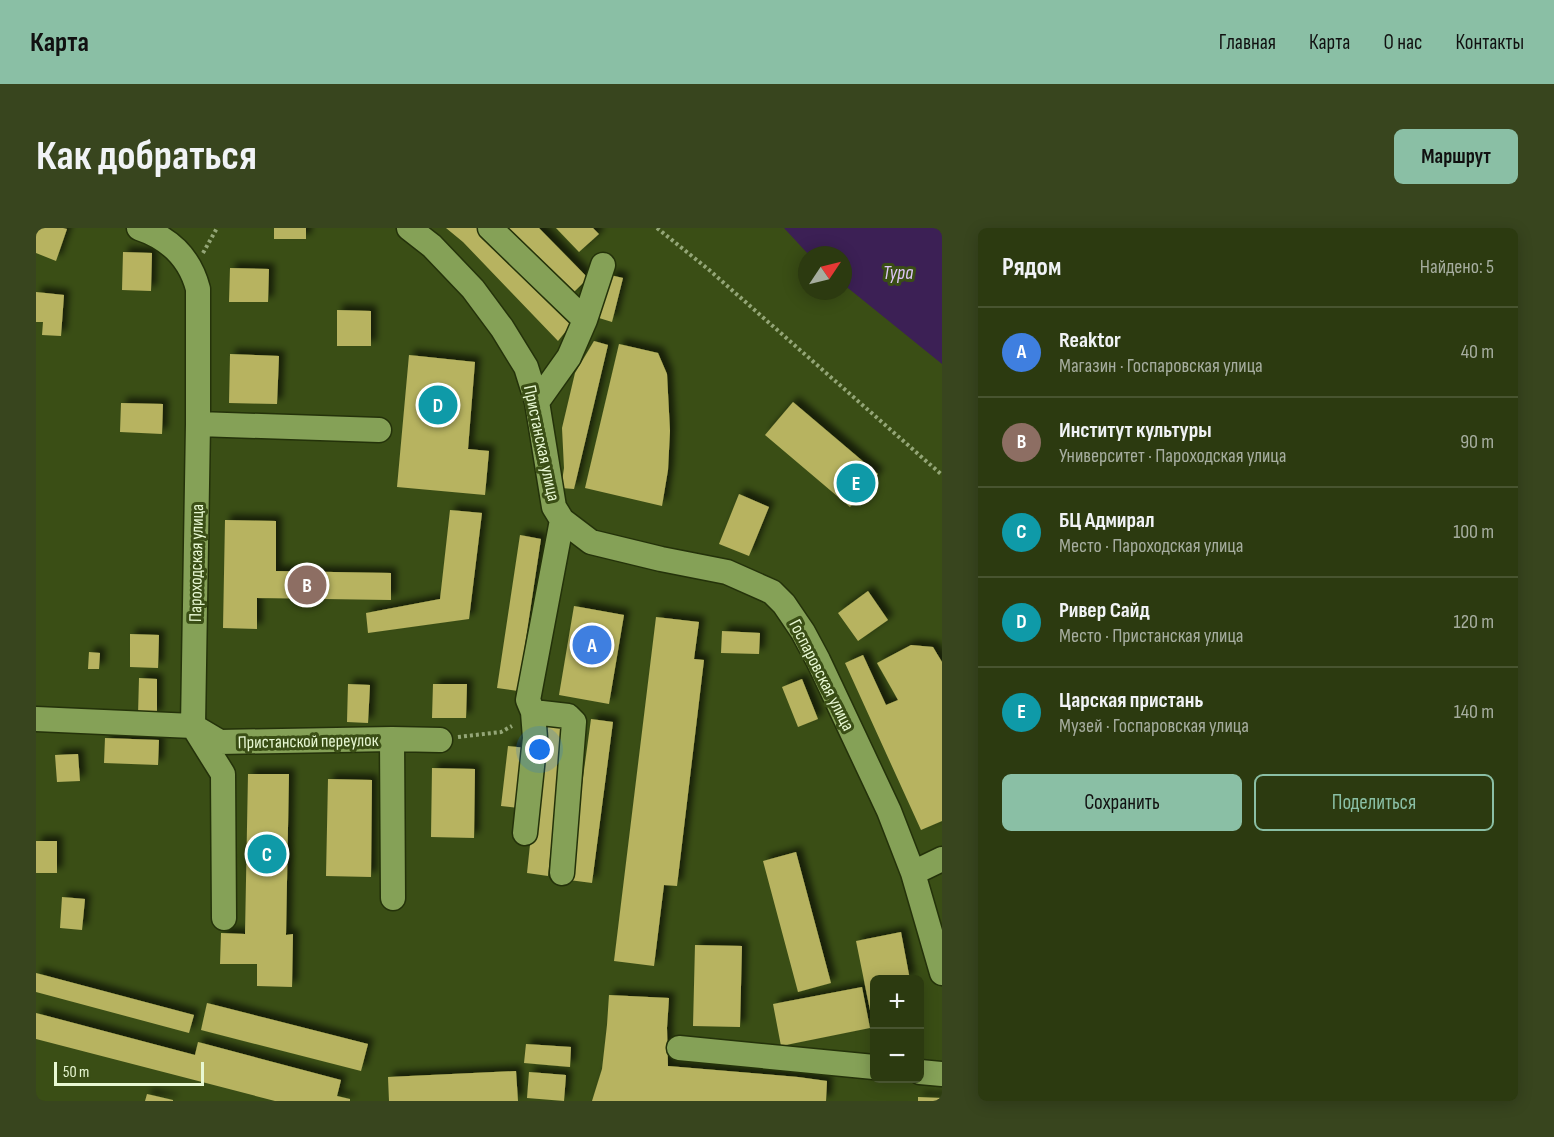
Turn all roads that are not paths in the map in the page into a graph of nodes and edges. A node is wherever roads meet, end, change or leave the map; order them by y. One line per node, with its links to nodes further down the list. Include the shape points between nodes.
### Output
1 (139, 228): 7 (street, Пароходская улица, via 172,244 195,276 199,311)
2 (409, 228): 6 (street, Пристанская улица, via 432,246 491,312 526,367)
3 (490, 228): 5 (street)
4 (603, 265): 5 (street)
5 (585, 320): 6 (street, via 569,357)
6 (537, 402): 9 (street, Пристанская улица, via 554,507)
7 (198, 424): 8 (street); 12 (street, Пароходская улица)
8 (379, 430)
9 (562, 520): 10 (street); 18 (street, Госпаровская улица, via 591,542 727,572 771,592 784,604 819,660 889,811)
10 (531, 706): 15 (street, via 535,738); 17 (street, via 568,716 574,722)
11 (36, 719): 12 (street, Пристанской переулок)
12 (193, 726): 13 (street, Пристанской переулок, via 220,742); 20 (street, via 223,774)
13 (392, 739): 14 (street, Пристанской переулок); 19 (street)
14 (440, 740)
15 (525, 833)
16 (942, 859): 18 (street)
17 (562, 873)
18 (913, 873): 21 (street, Госпаровская улица)
19 (393, 898)
20 (224, 918)
21 (936, 928): 22 (street, Госпаровская улица)
22 (942, 973)
23 (680, 1048): 24 (street)
24 (870, 1067)
25 (924, 1072): 26 (street)
26 (942, 1074)

